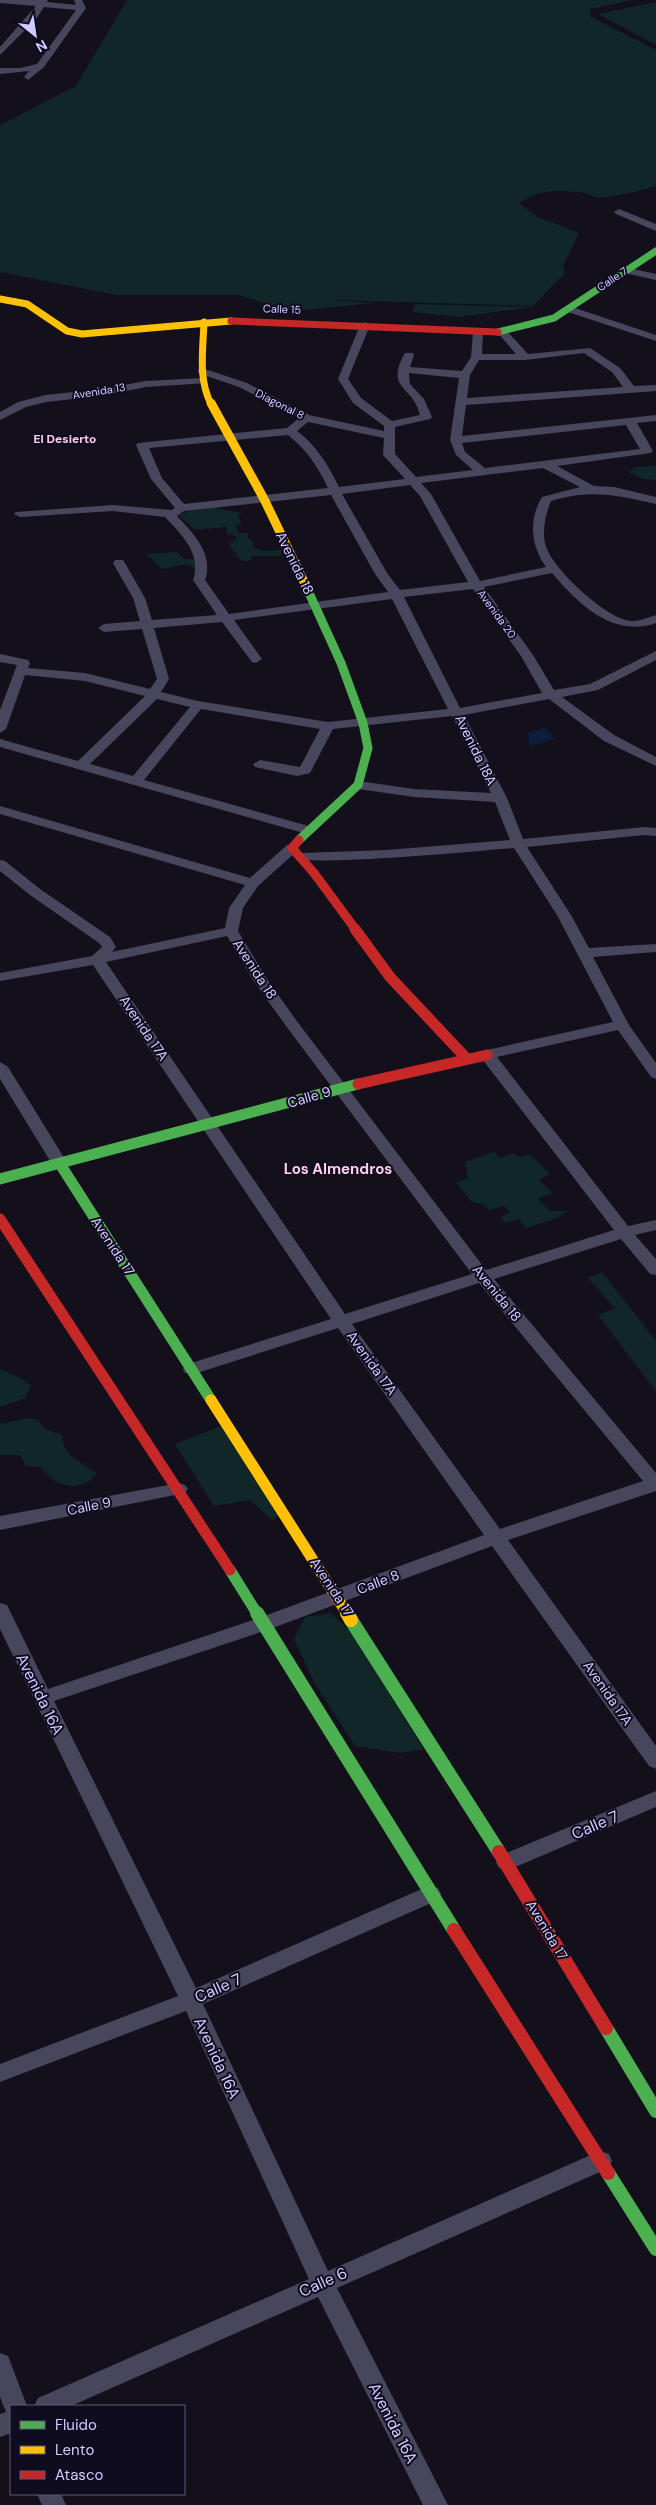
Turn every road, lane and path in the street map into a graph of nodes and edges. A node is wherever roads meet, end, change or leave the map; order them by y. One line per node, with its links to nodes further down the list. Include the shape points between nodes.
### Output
1 (0, 0): 2 (street)
2 (42, 2): 3 (street); 4 (street, via 33,17)
3 (80, 4): 5 (street)
4 (0, 52)
5 (41, 65): 6 (street, via 20,71); 7 (street)
6 (0, 71)
7 (28, 77)
8 (618, 212): 9 (street)
9 (656, 228)
10 (656, 251): 11 (main road, Calle 7)
11 (624, 270): 12 (street); 14 (main road, Calle 7)
12 (656, 277)
13 (0, 300): 15 (main road, Calle 15, via 32,306 68,330 82,334)
14 (569, 309): 17 (main road, Calle 15, via 546,321); 19 (street)
15 (204, 322): 16 (main road, Calle 15); 25 (main road, Avenida 18)
16 (365, 325): 18 (main road, Calle 15); 34 (street, via 343,379 360,405)
17 (502, 332): 18 (main road, Calle 15); 22 (street)
18 (478, 333): 21 (street)
19 (656, 338)
20 (408, 355): 23 (street)
21 (476, 357): 22 (street); 24 (street)
22 (525, 357): 27 (street, via 586,350 616,370)
23 (402, 369): 24 (street); 34 (street, via 403,384 425,407 426,417)
24 (465, 375): 28 (street)
25 (203, 376): 29 (street, Avenida 13, via 33,401); 30 (street, Diagonal 8, via 243,385); 35 (main road, Avenida 18, via 206,394)
26 (656, 388): 27 (street)
27 (631, 390): 28 (street)
28 (460, 402): 36 (street)
29 (0, 417)
30 (306, 418): 33 (street); 34 (street, Diagonal 8)
31 (656, 418): 32 (street)
32 (630, 421): 36 (street); 37 (street, via 647,451)
33 (290, 431): 35 (street); 41 (street, Avenida 18A, via 321,462)
34 (390, 431): 39 (street, Avenida 20, via 390,455)
35 (228, 438): 42 (main road, Avenida 18); 44 (street, via 142,445 157,479)
36 (456, 440): 38 (street, via 460,453)
37 (543, 463): 38 (street); 40 (street)
38 (484, 473): 39 (street)
39 (412, 481): 41 (street); 49 (street, Avenida 20, via 425,494)
40 (589, 487): 43 (street); 48 (street, via 546,499 542,507 539,545)
41 (335, 491): 42 (street); 50 (street, Avenida 18A, via 381,574)
42 (264, 499): 44 (street); 51 (main road, Avenida 18)
43 (656, 501)
44 (180, 508): 46 (street)
45 (20, 514): 46 (street, via 114,508)
46 (169, 514): 52 (street, via 197,548 203,567 199,580)
47 (119, 563): 54 (street, via 139,598)
48 (553, 569): 49 (street); 53 (street, via 604,615 617,622 641,625)
49 (476, 584): 50 (street); 60 (street, Avenida 20, via 527,655)
50 (396, 594): 51 (street); 63 (street, Avenida 18A)
51 (315, 604): 52 (street); 64 (main road, Avenida 18)
52 (226, 618): 54 (street); 58 (street)
53 (656, 619)
54 (148, 625): 55 (street); 61 (street, via 163,679)
55 (104, 628)
56 (656, 655): 60 (street, via 594,687)
57 (0, 658): 59 (street, via 24,663)
58 (256, 659)
59 (20, 671): 61 (street, via 85,677 144,690); 66 (street)
60 (549, 693): 63 (street); 68 (street, Avenida 20, via 609,738)
61 (153, 695): 62 (street); 70 (street)
62 (198, 705): 65 (street); 71 (street)
63 (457, 712): 64 (street); 73 (street, Avenida 18A)
64 (363, 722): 65 (street); 72 (main road, Avenida 18, via 368,748)
65 (328, 726): 69 (street, via 305,770 296,772)
66 (0, 729)
67 (0, 743): 70 (street)
68 (656, 762)
69 (260, 764)
70 (80, 767): 71 (street)
71 (136, 781): 75 (street)
72 (358, 785): 73 (street, via 414,793); 75 (main road, Avenida 18)
73 (500, 798): 77 (street, Avenida 18A)
74 (0, 810): 80 (street)
75 (307, 830): 78 (main road, Avenida 18)
76 (656, 832): 77 (street)
77 (519, 845): 78 (street, via 384,856); 83 (street, Avenida 18A, via 564,915)
78 (296, 852): 80 (street, Avenida 18); 88 (main road, via 390,977)
79 (0, 864): 84 (street, via 108,943)
80 (253, 883): 81 (street, Avenida 18, via 236,908)
81 (231, 931): 84 (street); 91 (street, Avenida 18, via 260,980)
82 (656, 948): 83 (street)
83 (583, 953): 86 (street, Avenida 18A)
84 (97, 960): 85 (street); 92 (street, Avenida 17A)
85 (0, 978)
86 (622, 1025): 87 (street, Calle 9); 90 (street, Avenida 18A)
87 (487, 1054): 88 (main road, Calle 9); 97 (street)
88 (467, 1059): 91 (main road, Calle 9)
89 (0, 1067): 93 (street, Avenida 17)
90 (656, 1074)
91 (340, 1088): 92 (main road, Calle 9); 99 (street, Avenida 18)
92 (209, 1125): 93 (main road, Calle 9); 100 (street, Avenida 17A)
93 (60, 1164): 94 (main road, Calle 9); 101 (main road, Avenida 17)
94 (0, 1179)
95 (0, 1219): 103 (main road)
96 (656, 1224): 97 (street)
97 (624, 1232): 98 (street); 99 (street)
98 (656, 1270)
99 (483, 1276): 100 (street); 102 (street, Avenida 18)
100 (341, 1321): 101 (street); 105 (street, Avenida 17A)
101 (191, 1369): 106 (main road, Avenida 17)
102 (656, 1484): 105 (street, Calle 8)
103 (179, 1489): 104 (street, Calle 9); 108 (main road)
104 (0, 1523)
105 (497, 1538): 106 (street, Calle 8); 110 (street, Avenida 17A)
106 (338, 1597): 108 (street, Calle 8); 112 (main road, Avenida 17)
107 (0, 1610): 109 (street, Avenida 16A)
108 (263, 1624): 109 (street, Calle 8); 113 (main road)
109 (42, 1698): 114 (street, Avenida 16A)
110 (656, 1760)
111 (656, 1799): 112 (street, Calle 7)
112 (506, 1862): 116 (main road, Avenida 17)
113 (431, 1894): 114 (street, Calle 7); 117 (main road)
114 (190, 2000): 115 (street, Calle 7); 119 (street, Avenida 16A)
115 (0, 2073)
116 (656, 2111)
117 (601, 2160): 118 (main road); 119 (street, Calle 6)
118 (656, 2249)
119 (322, 2282): 122 (street, Calle 6); 123 (street, Avenida 16A)
120 (0, 2364): 121 (street)
121 (15, 2405)
122 (48, 2405)
123 (436, 2505)

